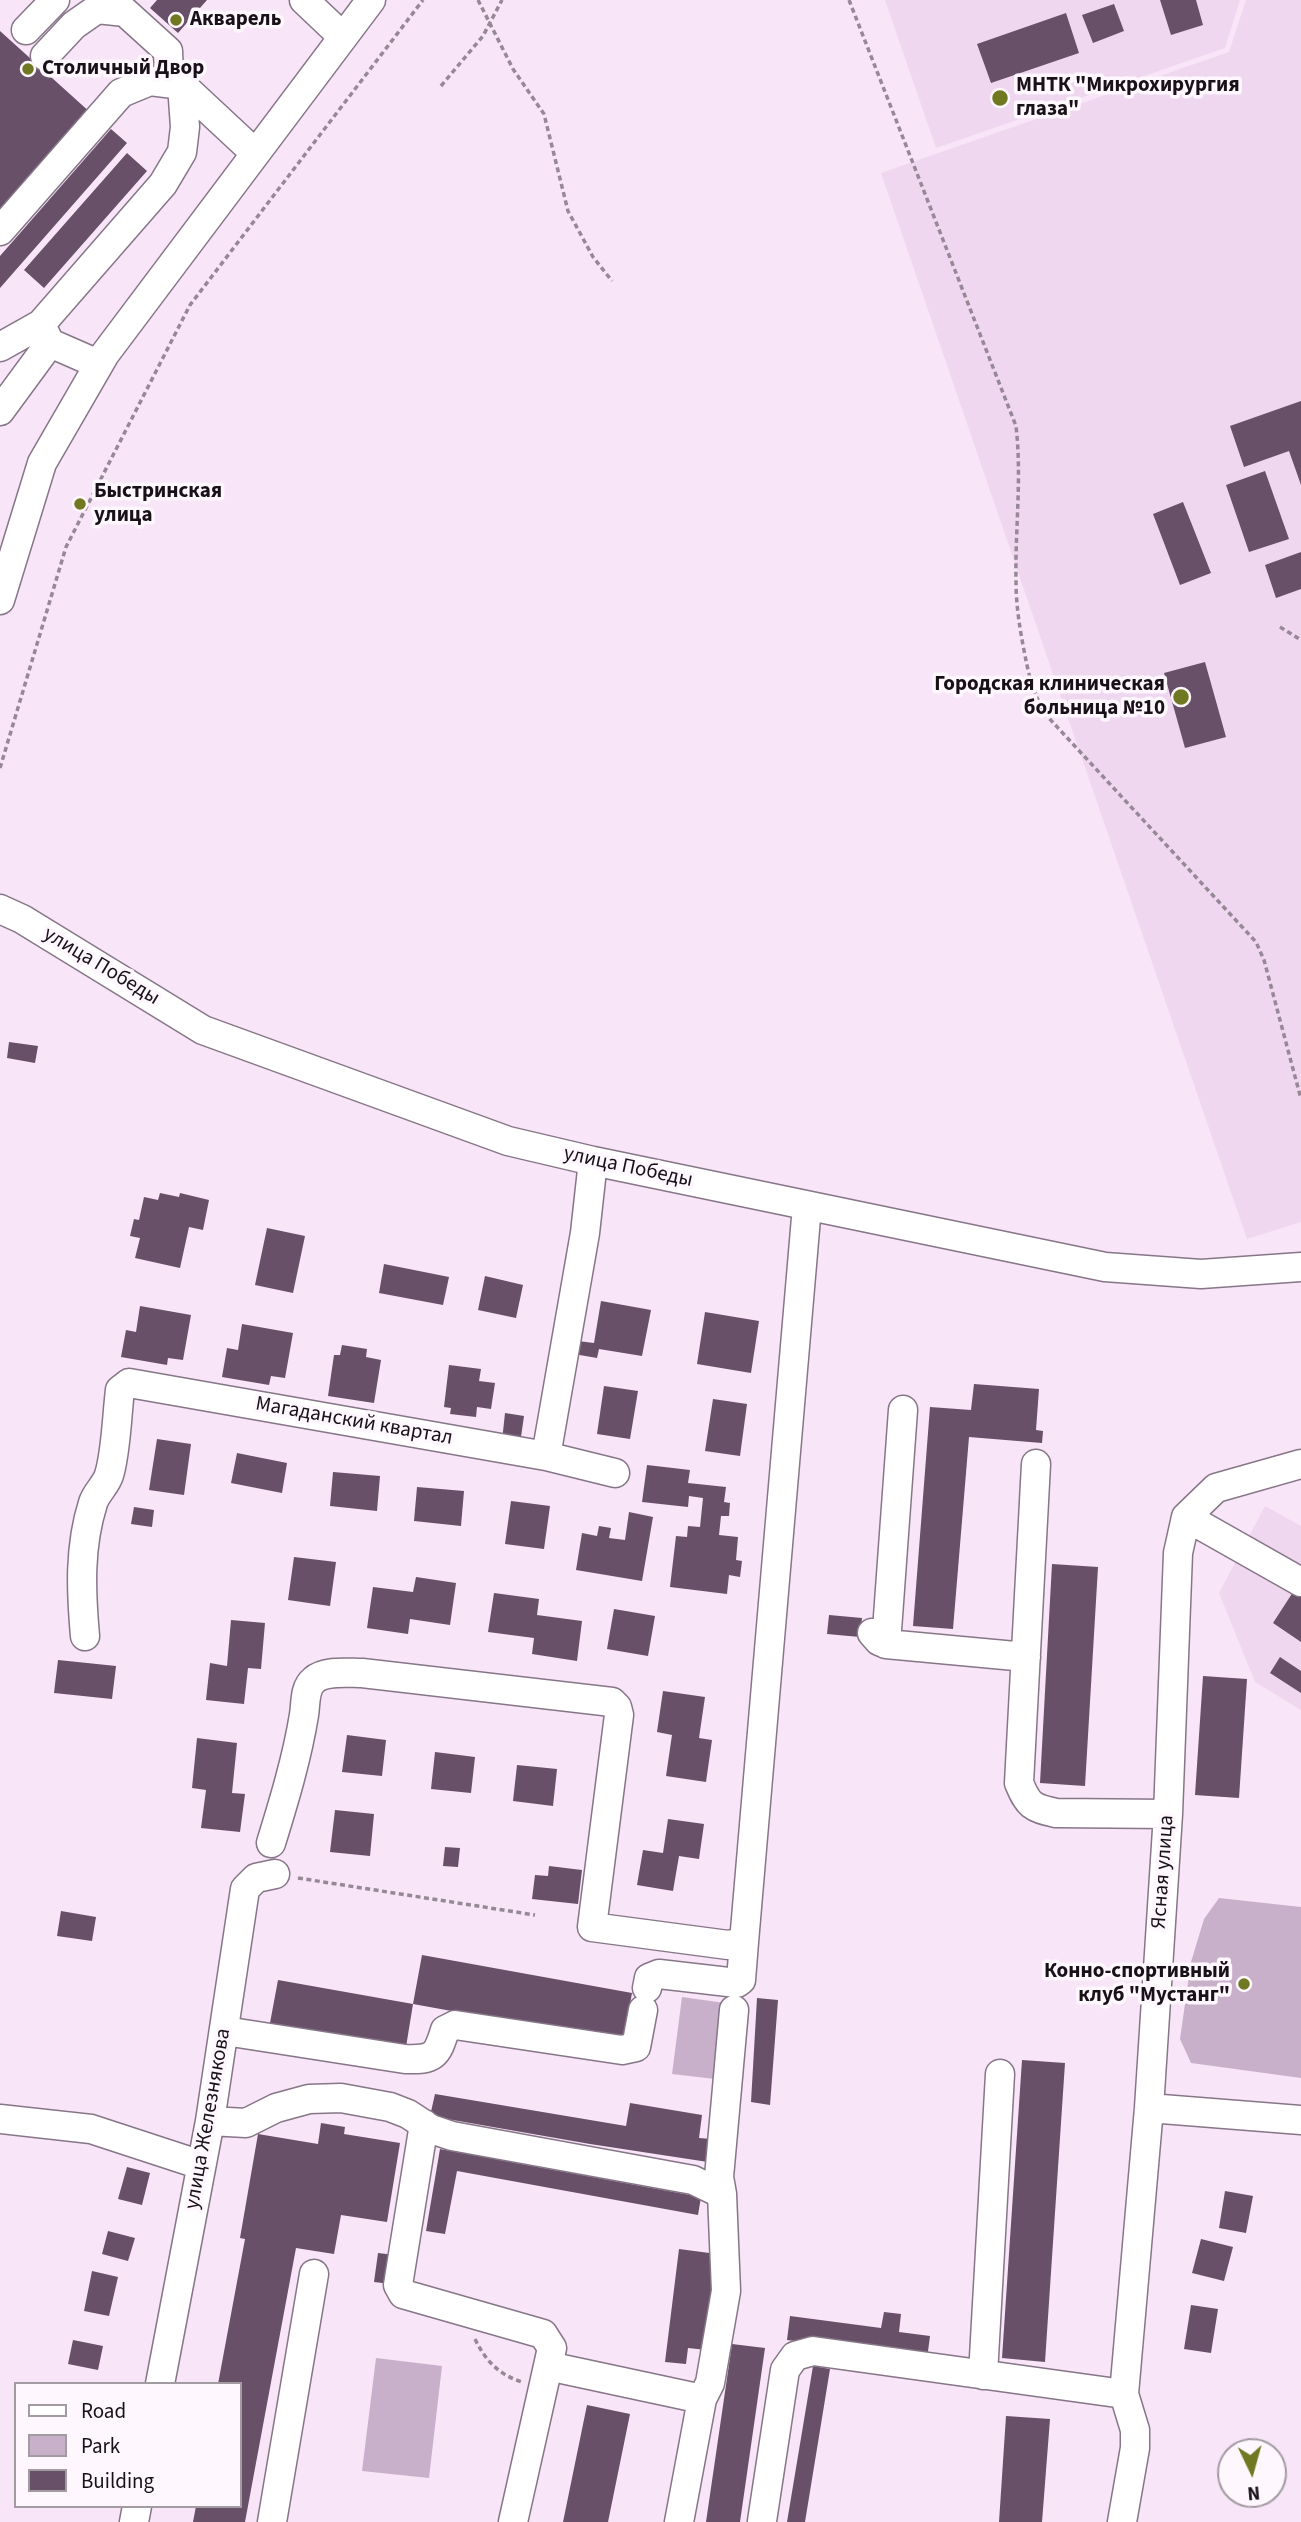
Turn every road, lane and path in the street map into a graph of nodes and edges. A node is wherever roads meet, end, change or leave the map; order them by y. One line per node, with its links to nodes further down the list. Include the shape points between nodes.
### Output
1 (55, 0): 9 (street)
2 (304, 0): 10 (street)
3 (371, 0): 10 (street)
4 (422, 0): 24 (path, via 190,305 66,547)
5 (478, 0): 8 (path)
6 (502, 0): 8 (path)
7 (849, 0): 26 (path, via 1016,426 1020,470 1016,583 1019,622 1036,699 1256,942)
8 (491, 24): 13 (path); 16 (path, via 513,69 544,114 568,211)
9 (26, 30)
10 (343, 37): 14 (street)
11 (45, 55): 12 (street, via 97,9 125,12 169,51 169,76)
12 (182, 85): 14 (street); 15 (street, via 150,80 121,93); 17 (street, via 185,127 176,163)
13 (441, 86)
14 (256, 153): 19 (street)
15 (0, 231)
16 (612, 281)
17 (46, 334): 18 (street); 19 (street); 20 (street)
18 (0, 347)
19 (99, 364): 21 (street, via 42,463)
20 (0, 411)
21 (0, 600)
22 (1280, 627): 23 (path)
23 (1301, 640)
24 (0, 768)
25 (0, 909): 27 (street, улица Победы, via 203,1030 508,1141)
26 (1301, 1098)
27 (593, 1161): 28 (street, улица Победы); 31 (street)
28 (807, 1206): 29 (street, улица Победы, via 1105,1267 1201,1275); 43 (street)
29 (1301, 1267)
30 (903, 1410): 38 (street, via 878,1634)
31 (546, 1456): 34 (street); 37 (street, Магаданский квартал, via 128,1383 120,1390 109,1477 93,1500 87,1527 80,1596)
32 (1036, 1464): 38 (street)
33 (1301, 1464): 35 (street, via 1216,1488)
34 (615, 1473)
35 (1186, 1517): 36 (street); 39 (street, Ясная улица, via 1178,1553)
36 (1301, 1582)
37 (85, 1636)
38 (1026, 1657): 39 (street, via 1019,1783 1026,1800 1037,1809 1056,1813)
39 (1168, 1814): 47 (street, Ясная улица)
40 (271, 1843): 43 (street, via 288,1787 307,1689 323,1675 362,1673 612,1702 619,1715 592,1927 728,1945)
41 (275, 1874): 42 (path); 45 (street, улица Железнякова, via 256,1878 245,1889)
42 (535, 1915)
43 (744, 1942): 45 (street, via 737,1983 659,1974 649,1978 636,2047 622,2050 455,2025 445,2030 434,2055 418,2060)
44 (734, 2010): 53 (street, via 719,2177)
45 (225, 2031): 50 (street, улица Железнякова)
46 (1000, 2074): 56 (street)
47 (1149, 2108): 49 (street); 59 (street, Ясная улица)
48 (0, 2119): 52 (street, via 91,2129)
49 (1301, 2120)
50 (210, 2121): 51 (street, via 246,2123 309,2099 341,2098 390,2107); 52 (street, улица Железнякова)
51 (424, 2124): 53 (street, via 452,2136 693,2180); 55 (street, via 398,2285 403,2294)
52 (201, 2165): 58 (street, улица Железнякова)
53 (722, 2194): 60 (street, via 726,2291 710,2383)
54 (314, 2274): 62 (street)
55 (462, 2312): 57 (path, via 483,2355 498,2370 513,2379); 57 (street, via 542,2334 552,2348)
56 (982, 2375): 59 (street); 61 (street, via 813,2351 795,2356 785,2370)
57 (545, 2377): 60 (street); 63 (street)
58 (160, 2382)
59 (1124, 2394): 65 (street, Ясная улица, via 1135,2430 1135,2448)
60 (702, 2399): 64 (street)
61 (762, 2521)
62 (272, 2522)
63 (513, 2522)
64 (679, 2522)
65 (1122, 2522)

